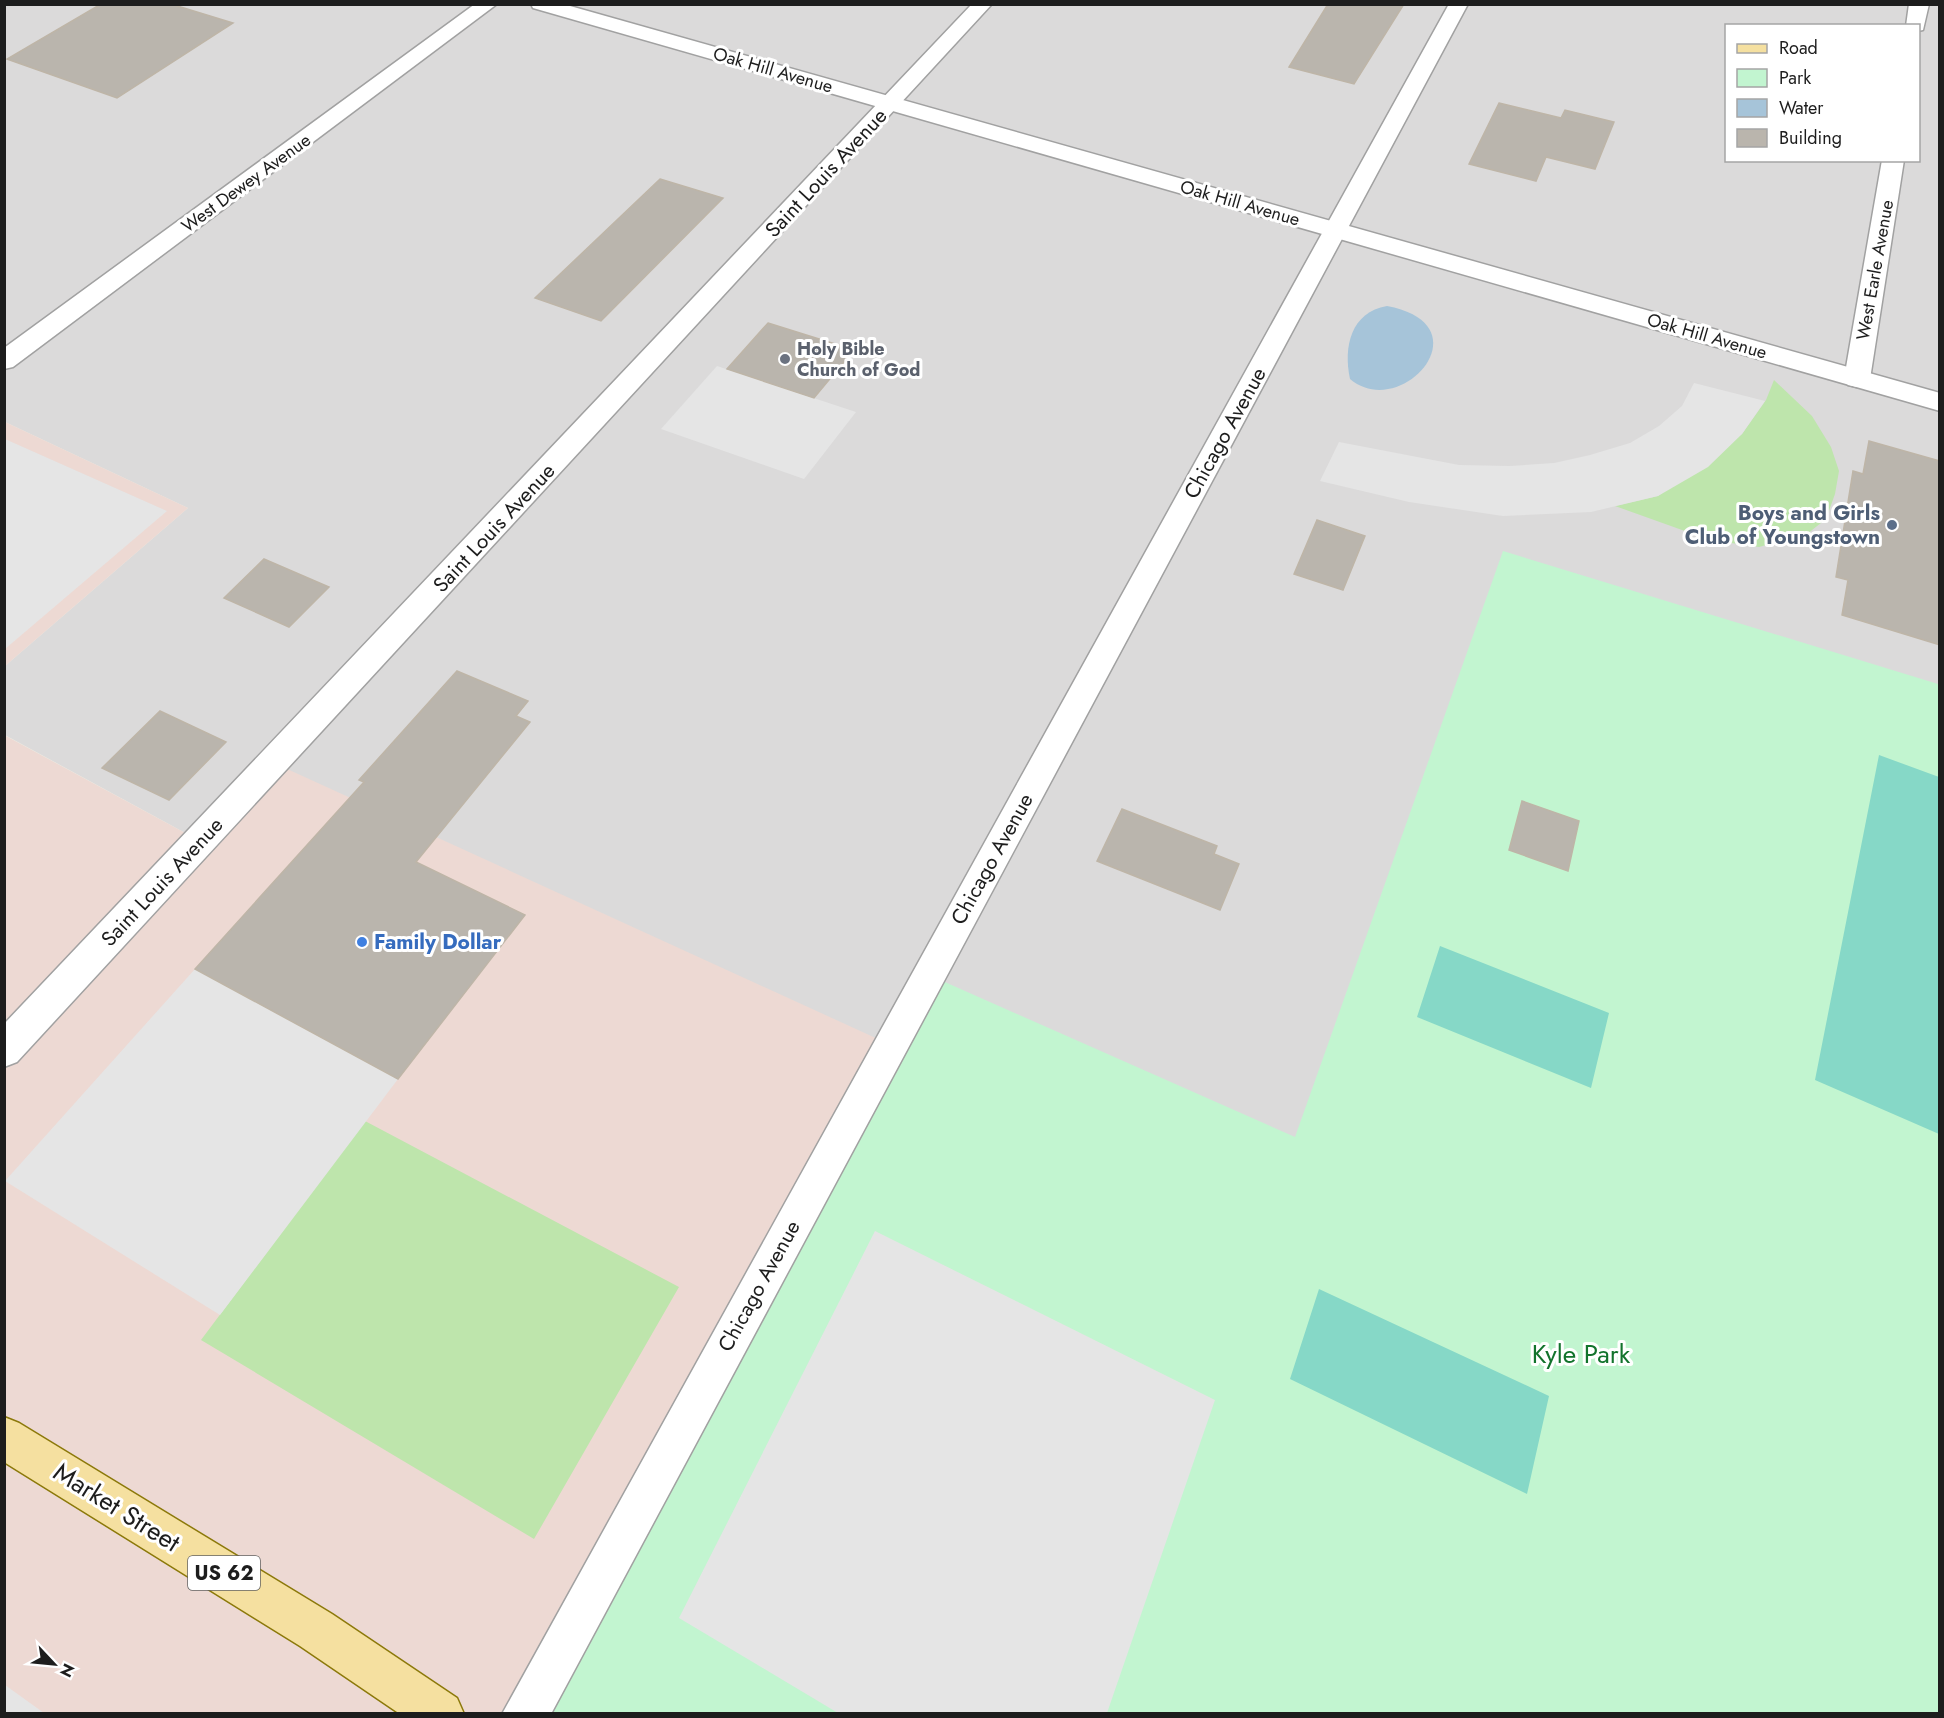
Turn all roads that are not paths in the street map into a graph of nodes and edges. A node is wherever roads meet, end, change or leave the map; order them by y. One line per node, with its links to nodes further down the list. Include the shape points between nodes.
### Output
1 (488, 4): 10 (street, West Dewey Avenue)
2 (540, 4): 7 (street, Oak Hill Avenue)
3 (983, 4): 7 (street, Saint Louis Avenue)
4 (1459, 4): 9 (street, Chicago Avenue)
5 (1919, 4): 6 (street)
6 (1916, 24)
7 (890, 104): 9 (street, Oak Hill Avenue); 13 (street, Saint Louis Avenue)
8 (1893, 162): 11 (street, West Earle Avenue)
9 (1336, 230): 11 (street, Oak Hill Avenue); 16 (street, Chicago Avenue)
10 (4, 361)
11 (1857, 379): 12 (street, Oak Hill Avenue)
12 (1940, 402)
13 (4, 1050)
14 (6, 1441): 15 (main road, Market Street / US 62, via 316,1630)
15 (441, 1713)
16 (525, 1713)

